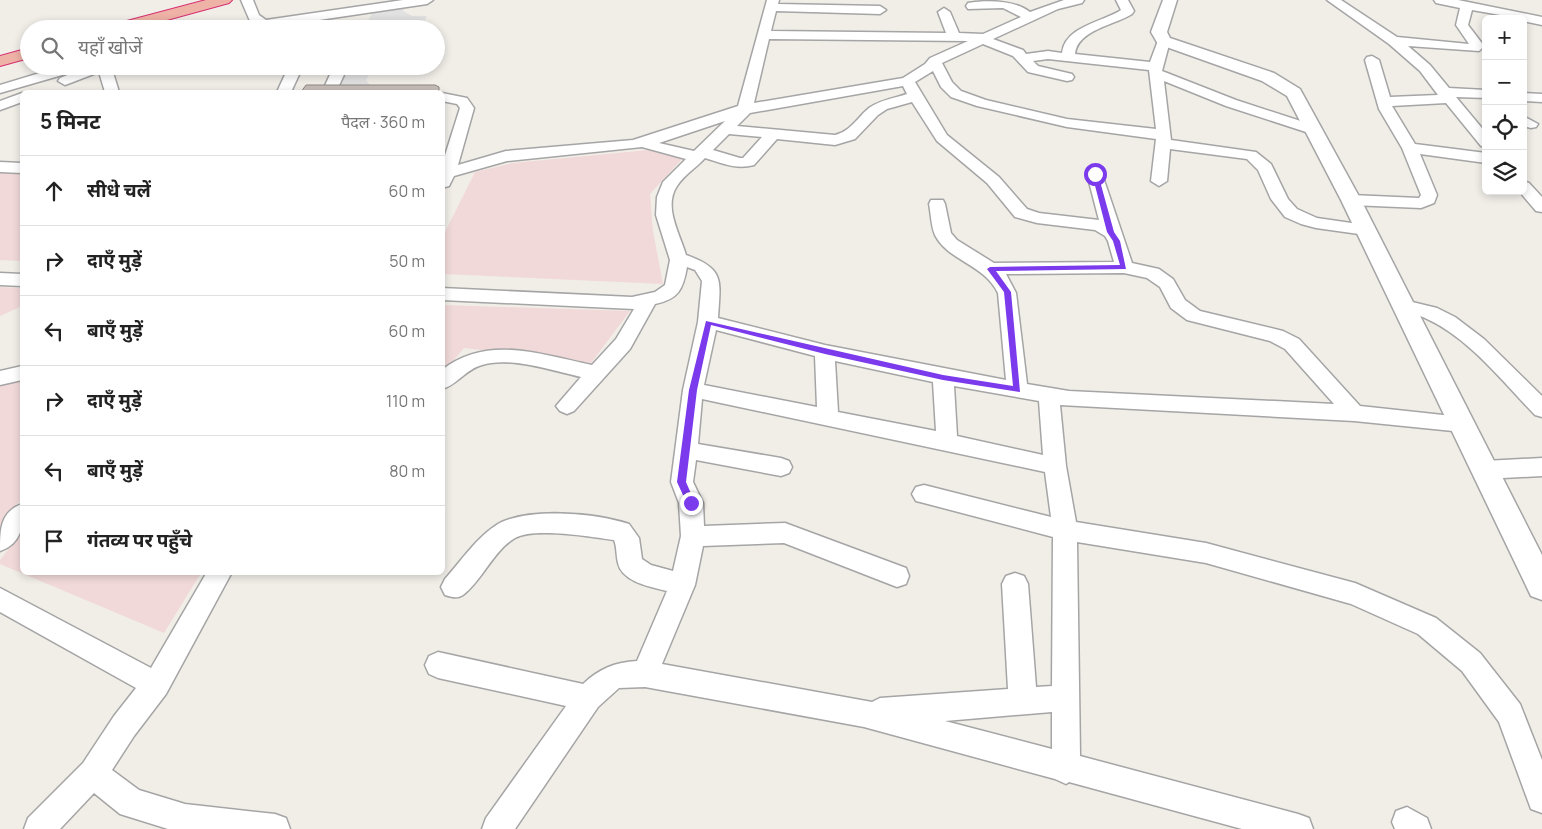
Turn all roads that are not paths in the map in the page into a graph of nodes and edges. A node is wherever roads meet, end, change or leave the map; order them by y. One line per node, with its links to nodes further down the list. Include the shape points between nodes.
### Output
1 (217, 0): 21 (highway)
2 (224, 0): 22 (highway)
3 (232, 0): 23 (highway)
4 (239, 0): 24 (highway)
5 (247, 0): 19 (street)
6 (427, 0): 26 (street)
7 (1078, 0): 20 (street, via 1054,6)
8 (1122, 0): 35 (street, via 1128,11 1074,38 1067,48)
9 (1170, 0): 32 (street, via 1159,32)
10 (1333, 0): 33 (street)
11 (1440, 0): 17 (street)
12 (328, 2): 19 (street)
13 (772, 4): 14 (street); 28 (street)
14 (814, 4): 15 (street)
15 (879, 5): 29 (street)
16 (972, 6): 20 (street, via 1012,5 1023,10)
17 (1467, 6): 27 (street); 33 (street, via 1462,26 1477,46 1474,48)
18 (944, 12): 30 (street)
19 (252, 16): 25 (street)
20 (1029, 18): 31 (street)
21 (142, 20)
22 (148, 20)
23 (157, 20)
24 (165, 20)
25 (255, 20)
26 (333, 20)
27 (1542, 21)
28 (764, 35): 29 (street); 66 (street)
29 (888, 36): 30 (street)
30 (954, 36): 31 (street)
31 (985, 38): 36 (street); 40 (street)
32 (1164, 41): 42 (street); 68 (street, via 1283,84 1294,94)
33 (1394, 41): 58 (street, via 1425,68)
34 (20, 54): 37 (highway)
35 (1068, 57): 36 (street); 42 (street)
36 (1023, 58): 48 (street, via 1033,69)
37 (0, 60)
38 (20, 60): 41 (highway)
39 (1372, 60): 64 (street)
40 (935, 61): 49 (street); 71 (street, via 946,84 956,94 1067,122)
41 (0, 66)
42 (1156, 70): 68 (street, via 1231,102); 71 (street)
43 (47, 75): 50 (street)
44 (79, 75): 51 (street)
45 (106, 75): 52 (street)
46 (292, 75): 53 (street)
47 (337, 75): 54 (street)
48 (1067, 77)
49 (907, 80): 57 (street); 66 (street)
50 (0, 89)
51 (40, 90)
52 (111, 90)
53 (285, 90)
54 (330, 90)
55 (1469, 93): 56 (street); 58 (street); 63 (street)
56 (1482, 94)
57 (915, 96): 69 (street, via 882,106 844,138); 90 (street, via 942,138 993,180 1020,213 1099,225)
58 (1446, 96): 64 (street); 70 (street)
59 (1527, 97): 62 (street)
60 (20, 98): 65 (street)
61 (445, 98): 74 (street, via 462,101 467,108)
62 (1542, 98)
63 (1482, 100)
64 (1384, 102): 73 (street)
65 (0, 106)
66 (745, 109): 67 (street); 72 (street)
67 (726, 129): 69 (street); 75 (street)
68 (1314, 130): 86 (street)
69 (773, 134): 75 (street, via 748,162)
70 (1482, 138)
71 (1163, 140): 82 (street); 89 (street, via 1250,155 1261,160 1267,168 1282,204 1291,213 1314,222)
72 (641, 143): 75 (street); 76 (street)
73 (1410, 148): 77 (street); 86 (street, via 1429,195 1428,200 1421,203)
74 (451, 151): 76 (street); 81 (street)
75 (701, 155): 91 (street, via 668,186 663,201 663,219)
76 (506, 156): 81 (street)
77 (1482, 157)
78 (0, 167): 79 (street)
79 (20, 168)
80 (1095, 174): 90 (street)
81 (445, 178)
82 (1159, 181)
83 (1542, 182): 84 (street)
84 (1527, 184)
85 (1527, 189): 88 (street)
86 (1351, 200): 89 (street)
87 (937, 204): 93 (street, via 943,234 951,244)
88 (1542, 208)
89 (1366, 230): 98 (street)
90 (1110, 232): 92 (street, via 1117,241)
91 (679, 258): 97 (street, via 674,287); 99 (street, via 701,266 709,276)
92 (1124, 267): 93 (street); 111 (street, via 1153,273 1168,283 1178,304 1194,316 1276,336 1292,344)
93 (990, 269): 107 (street, via 1007,292)
94 (0, 279): 95 (street)
95 (20, 280)
96 (445, 294): 97 (street)
97 (647, 302): 102 (street, via 623,344)
98 (1404, 306): 110 (street, via 1446,320 1496,362); 113 (street)
99 (708, 322): 100 (street); 106 (street)
100 (825, 352): 103 (street); 112 (street)
101 (20, 373): 104 (street)
102 (596, 374): 105 (street, via 508,356 484,357 468,362); 109 (street)
103 (943, 377): 107 (street); 114 (street)
104 (0, 378)
105 (445, 380)
106 (693, 390): 112 (street); 115 (street)
107 (1017, 390): 108 (street)
108 (1049, 395): 111 (street, via 1069,399); 116 (street)
109 (567, 406)
110 (1542, 409)
111 (1354, 414): 113 (street)
112 (828, 416): 114 (street)
113 (1463, 424): 119 (street)
114 (947, 442): 116 (street)
115 (686, 450): 117 (street); 123 (street, via 682,482 691,503)
116 (1055, 466): 122 (street)
117 (781, 467)
118 (1542, 467): 119 (street)
119 (1485, 470): 129 (street)
120 (924, 494): 122 (street)
121 (20, 516): 124 (street)
122 (1065, 530): 136 (street); 141 (street, via 1206,553 1355,594 1427,626 1471,662 1510,714)
123 (693, 536): 126 (street, via 786,533); 128 (street)
124 (0, 541)
125 (218, 575): 134 (street)
126 (897, 576)
127 (1015, 584): 137 (street)
128 (682, 585): 130 (street, via 644,574 630,564 627,538 621,531 566,525 524,525 507,531); 133 (street)
129 (1542, 586)
130 (454, 587)
131 (0, 598): 134 (street)
132 (438, 665): 135 (street)
133 (645, 674): 135 (street, via 621,674 606,680); 138 (street)
134 (156, 685): 140 (street)
135 (588, 698): 144 (street)
136 (1064, 698): 137 (street); 139 (street)
137 (1023, 701): 138 (street)
138 (864, 713): 139 (street)
139 (1066, 769): 145 (street)
140 (93, 773): 142 (street); 143 (street, via 131,803 186,819)
141 (1542, 798)
142 (39, 829)
143 (275, 829)
144 (497, 829)
145 (1298, 829)

